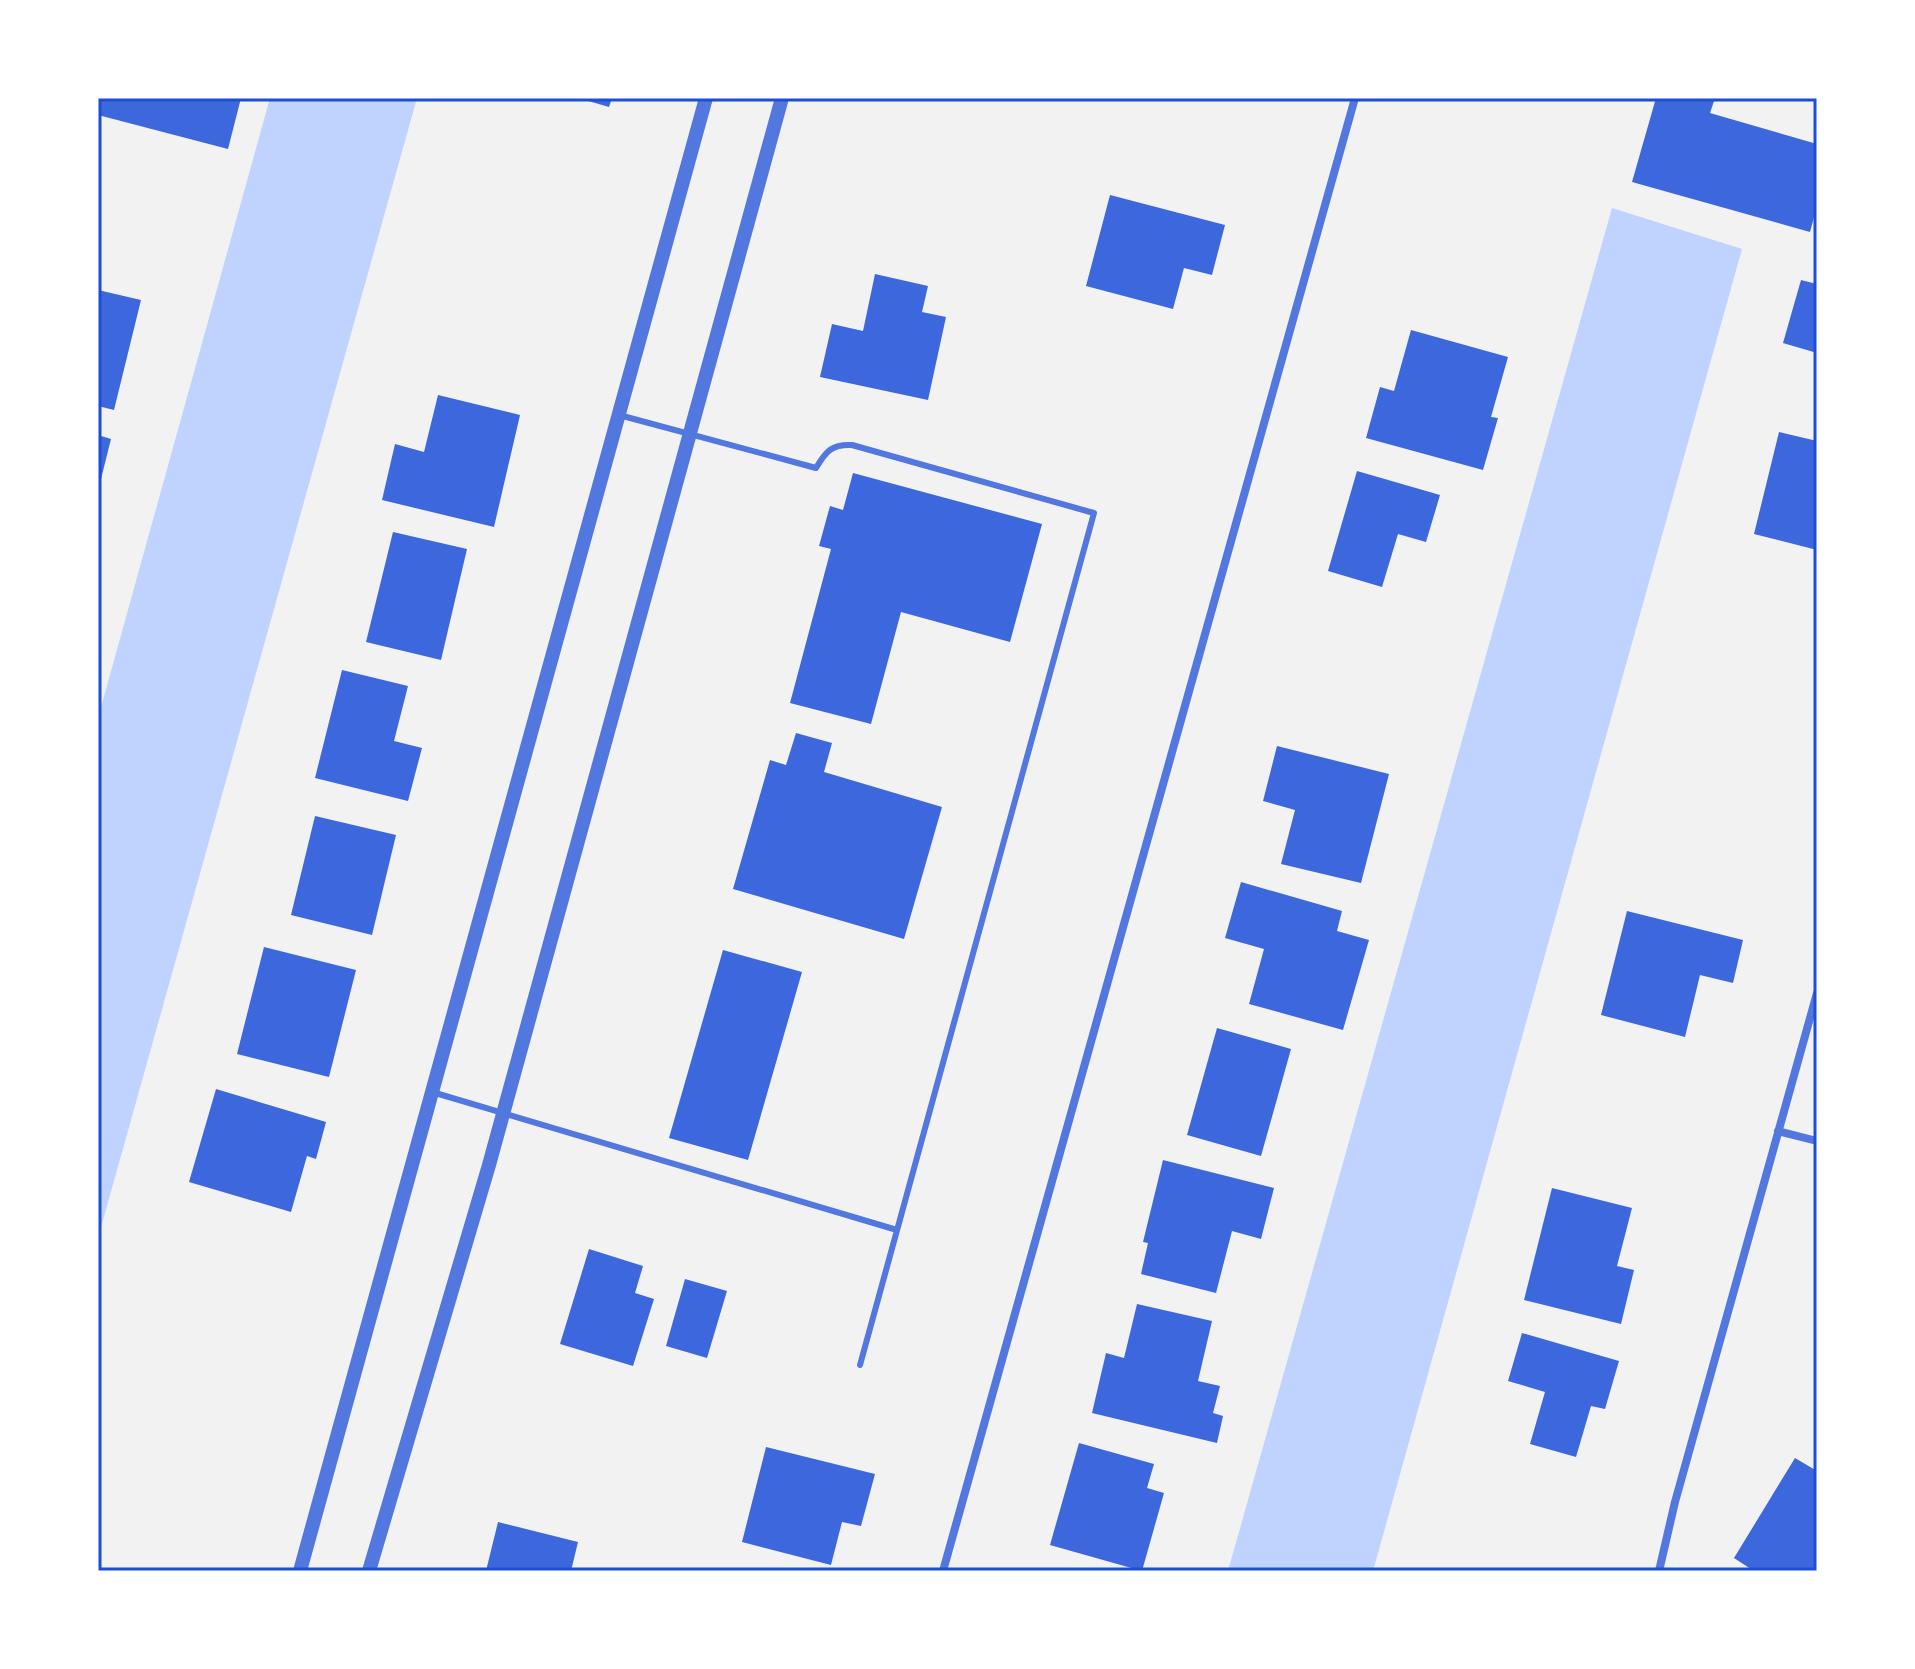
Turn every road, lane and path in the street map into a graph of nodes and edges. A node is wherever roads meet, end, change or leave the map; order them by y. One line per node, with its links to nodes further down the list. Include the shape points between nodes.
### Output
1 (706, 98): 4 (street)
2 (782, 98): 5 (street)
3 (1355, 98): 15 (street)
4 (619, 415): 5 (lane); 7 (street)
5 (692, 435): 8 (street); 11 (lane, via 816,468 830,448 852,445 1094,513)
6 (1817, 993): 9 (street)
7 (432, 1092): 8 (lane); 13 (street)
8 (503, 1112): 11 (lane); 14 (street)
9 (1778, 1131): 10 (street); 16 (street)
10 (1817, 1141)
11 (897, 1230): 12 (lane)
12 (860, 1365)
13 (300, 1571)
14 (369, 1571)
15 (943, 1571)
16 (1659, 1571)

